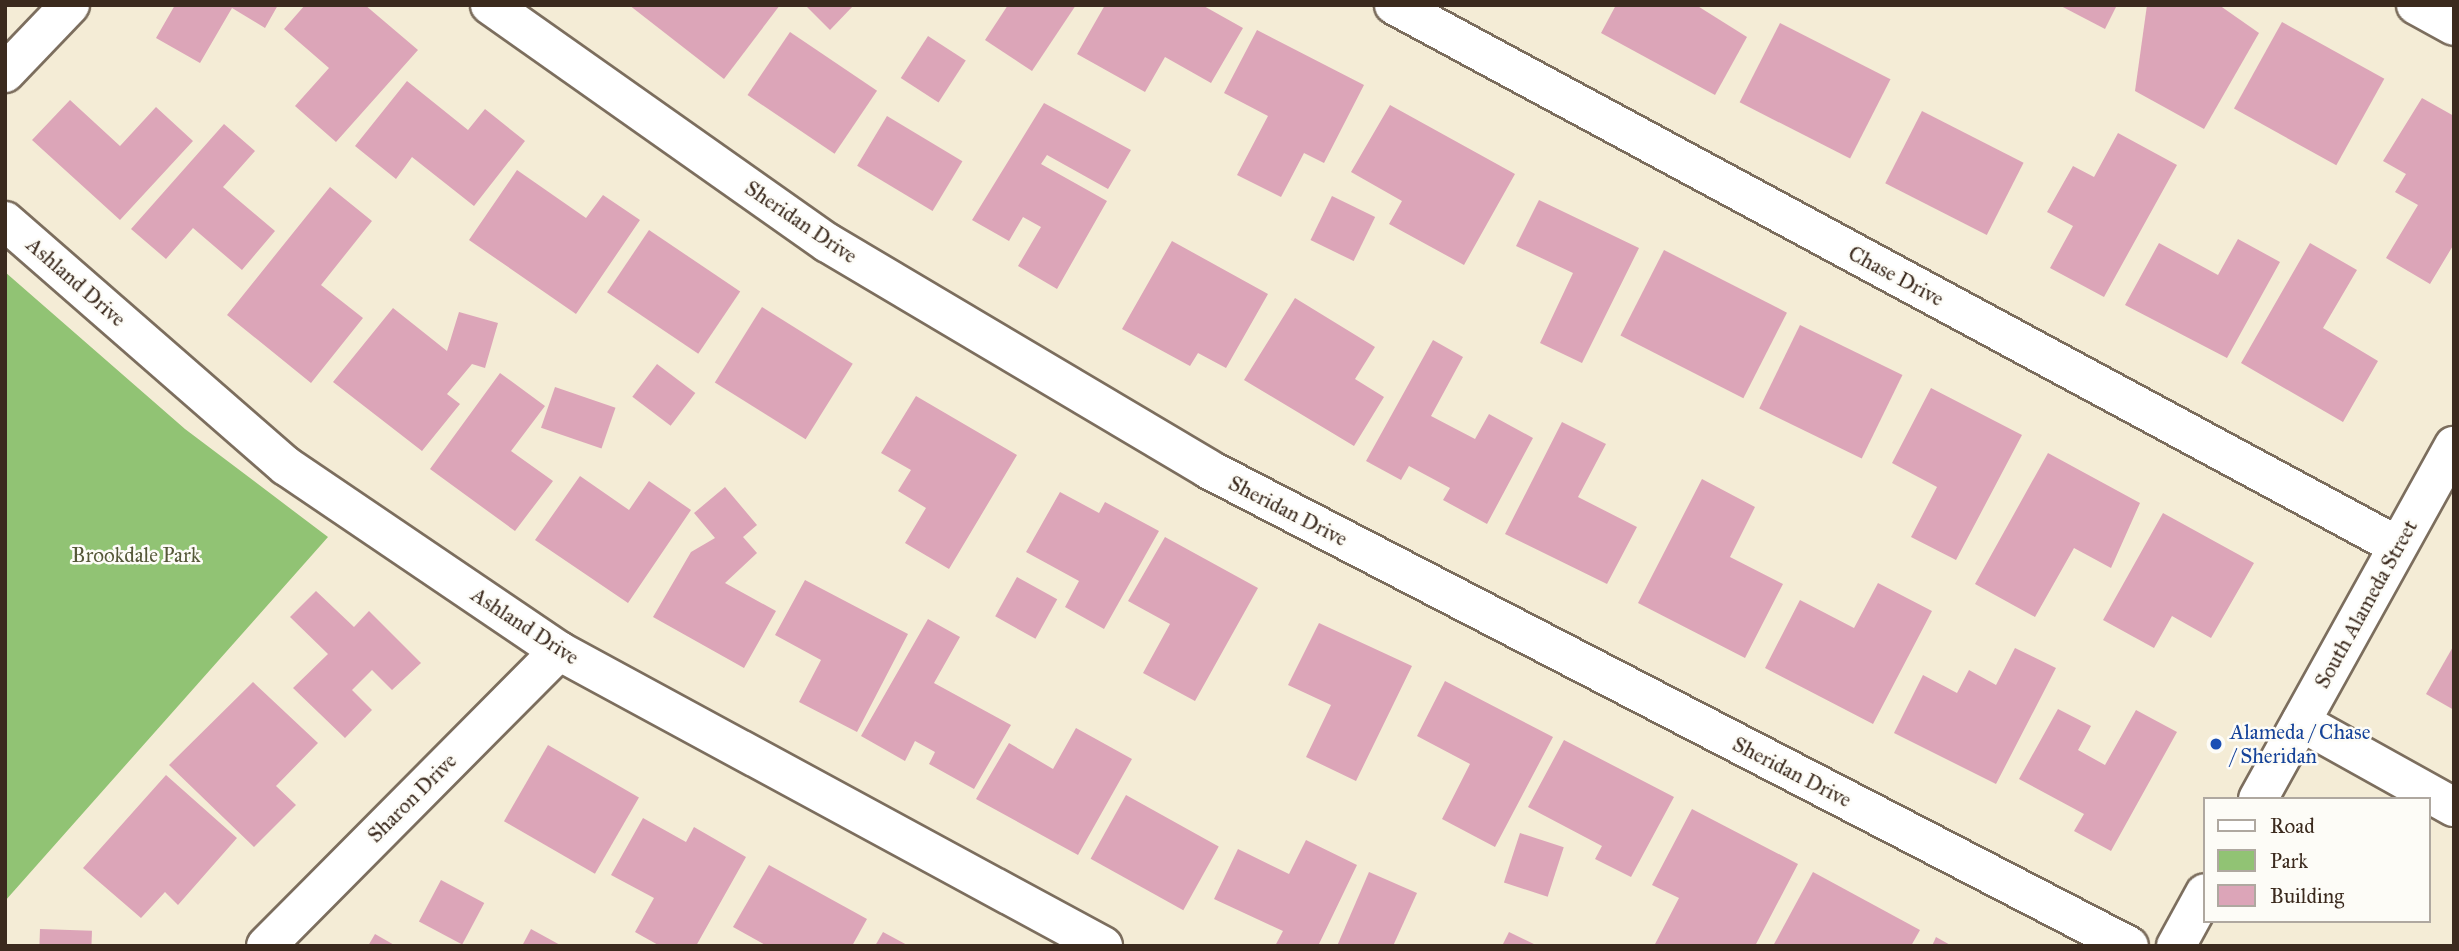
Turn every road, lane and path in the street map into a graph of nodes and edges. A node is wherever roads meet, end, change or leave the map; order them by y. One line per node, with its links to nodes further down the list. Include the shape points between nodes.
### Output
1 (70, 5): 6 (street)
2 (490, 5): 17 (street, Sheridan Drive, via 828,243 1208,469)
3 (1394, 5): 9 (street, Chase Drive)
4 (2416, 5): 5 (street)
5 (2454, 26)
6 (5, 73)
7 (5, 221): 10 (street, Ashland Drive, via 286,466)
8 (2454, 446): 9 (street, South Alameda Street)
9 (2398, 546): 11 (street, South Alameda Street)
10 (559, 651): 15 (street, Sharon Drive); 16 (street, Ashland Drive)
11 (2301, 722): 12 (street, South Alameda Street); 13 (street)
12 (2259, 797)
13 (2454, 807)
14 (2204, 895): 18 (street)
15 (266, 946)
16 (1103, 946)
17 (2129, 946)
18 (2176, 946)

